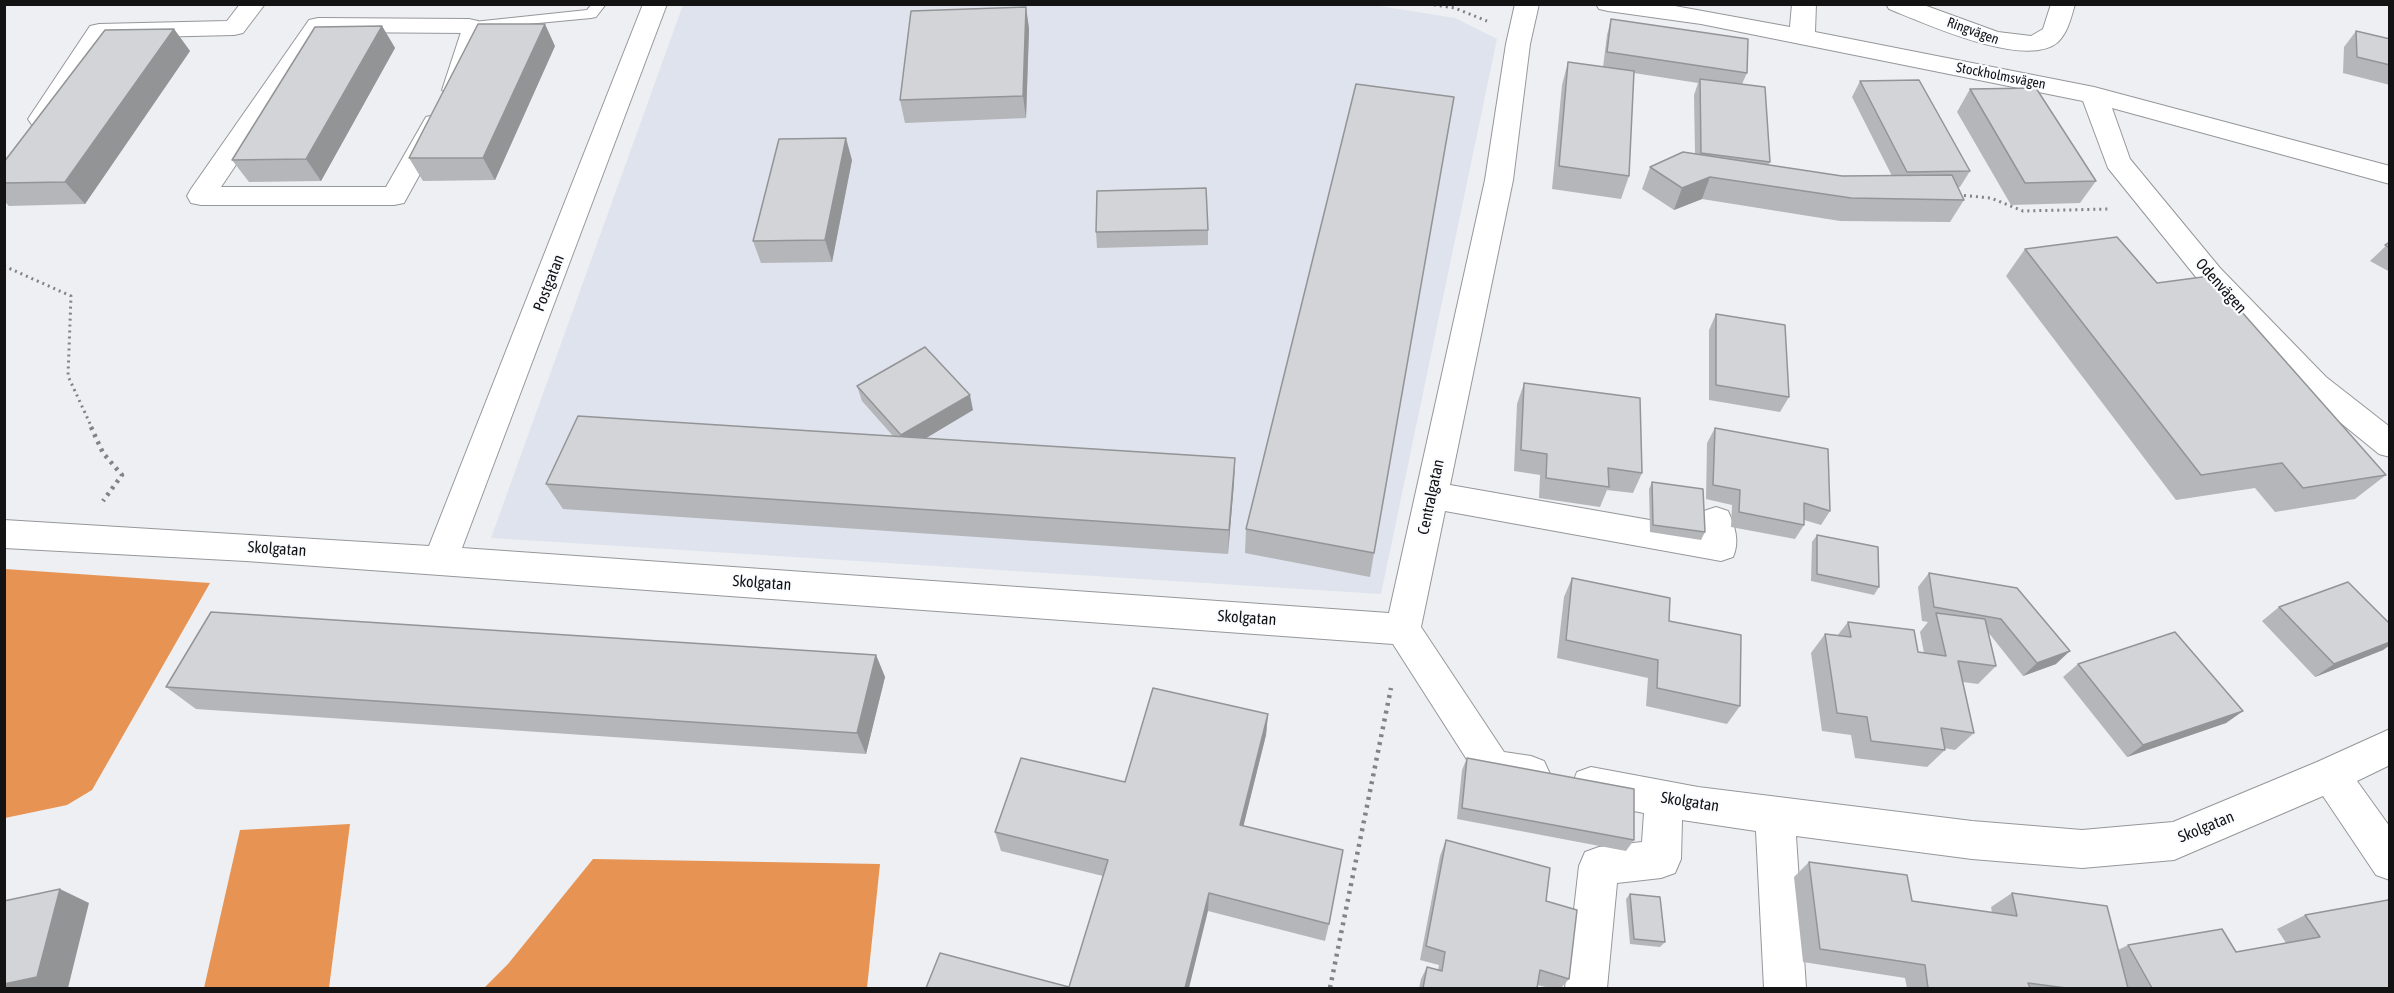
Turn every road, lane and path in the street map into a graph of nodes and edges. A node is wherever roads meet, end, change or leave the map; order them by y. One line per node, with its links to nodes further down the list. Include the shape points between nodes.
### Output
1 (254, 4): 16 (street, via 234,28 99,31)
2 (600, 4): 11 (lane, via 591,14)
3 (655, 4): 26 (street, Postgatan)
4 (1428, 4): 10 (path)
5 (1527, 4): 13 (street, Centralgatan)
6 (1608, 4): 12 (street, Stockholmsvägen)
7 (1804, 4): 12 (street)
8 (1898, 4): 9 (street, Ringvägen, via 2007,43 2043,42 2055,31)
9 (2063, 4)
10 (1455, 6): 13 (path, via 1482,17)
11 (469, 26): 15 (lane); 15 (street, via 318,25 201,196 394,196)
12 (1802, 36): 14 (street, Stockholmsvägen)
13 (1518, 44): 22 (street, Centralgatan, via 1499,180)
14 (2094, 95): 17 (street, Stockholmsvägen); 19 (street, Odenvägen, via 2118,162)
15 (443, 108)
16 (30, 137)
17 (2390, 175)
18 (1957, 195): 19 (path, via 1991,198 2023,211)
19 (2155, 208): 21 (street, Odenvägen, via 2210,275 2315,385)
20 (4, 266): 25 (path, via 71,296 68,376 103,453 122,475)
21 (2390, 445)
22 (1432, 495): 23 (street, via 1721,548); 27 (street, Centralgatan)
23 (1716, 521)
24 (4, 534): 25 (street, Skolgatan)
25 (78, 537): 26 (street, Skolgatan)
26 (440, 560): 27 (street, Skolgatan)
27 (1403, 629): 30 (street, Skolgatan, via 1493,768); 33 (path)
28 (2390, 746): 29 (street, Skolgatan)
29 (2330, 775): 31 (street, Skolgatan, via 2174,841 2082,849 1972,840); 32 (street)
30 (1664, 798): 31 (street, Skolgatan); 34 (street, via 1661,859 1599,866)
31 (1775, 814): 35 (street)
32 (2390, 861)
33 (1330, 988)
34 (1586, 988)
35 (1785, 988)

